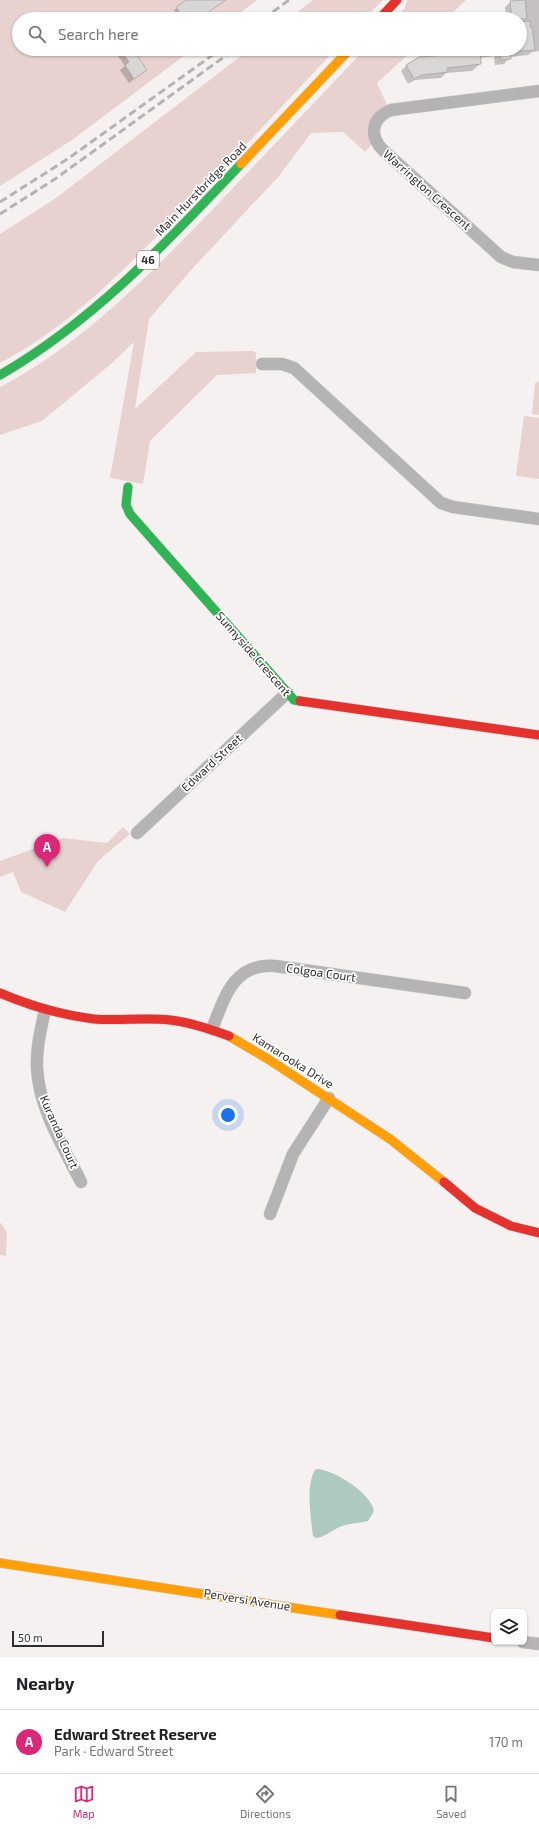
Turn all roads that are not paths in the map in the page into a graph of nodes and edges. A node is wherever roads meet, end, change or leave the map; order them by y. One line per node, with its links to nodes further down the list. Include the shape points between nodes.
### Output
1 (397, 0): 2 (street)
2 (386, 12)
3 (343, 56): 7 (street, Main Hurstbridge Road / 46, via 135,272 70,330)
4 (539, 91): 5 (street, Warrington Crescent, via 391,110 380,117 374,130 379,146 501,257 513,262)
5 (539, 266)
6 (262, 364): 9 (street, via 282,364 294,368 441,503)
7 (0, 376)
8 (128, 487): 10 (street, Sunnyside Crescent, via 126,502 130,514)
9 (539, 519)
10 (287, 693): 11 (street, Sunnyside Crescent, via 296,700); 12 (street, Edward Street)
11 (539, 735)
12 (137, 833)
13 (0, 993): 15 (street, Kamarooka Drive)
14 (465, 993): 16 (street, Colgoa Court, via 262,966 250,969 233,983)
15 (45, 1010): 16 (street, Kamarooka Drive, via 95,1019 170,1020); 18 (street, Kuranda Court, via 37,1058 40,1088 53,1126)
16 (212, 1029): 17 (street, Kamarooka Drive, via 247,1046)
17 (329, 1098): 19 (street, via 290,1160); 20 (street, Kamarooka Drive, via 401,1147 475,1208 511,1226)
18 (81, 1182)
19 (270, 1214)
20 (539, 1233)
21 (0, 1563): 22 (street, Perversi Avenue)
22 (491, 1638)
23 (527, 1642): 24 (street)
24 (539, 1644)

